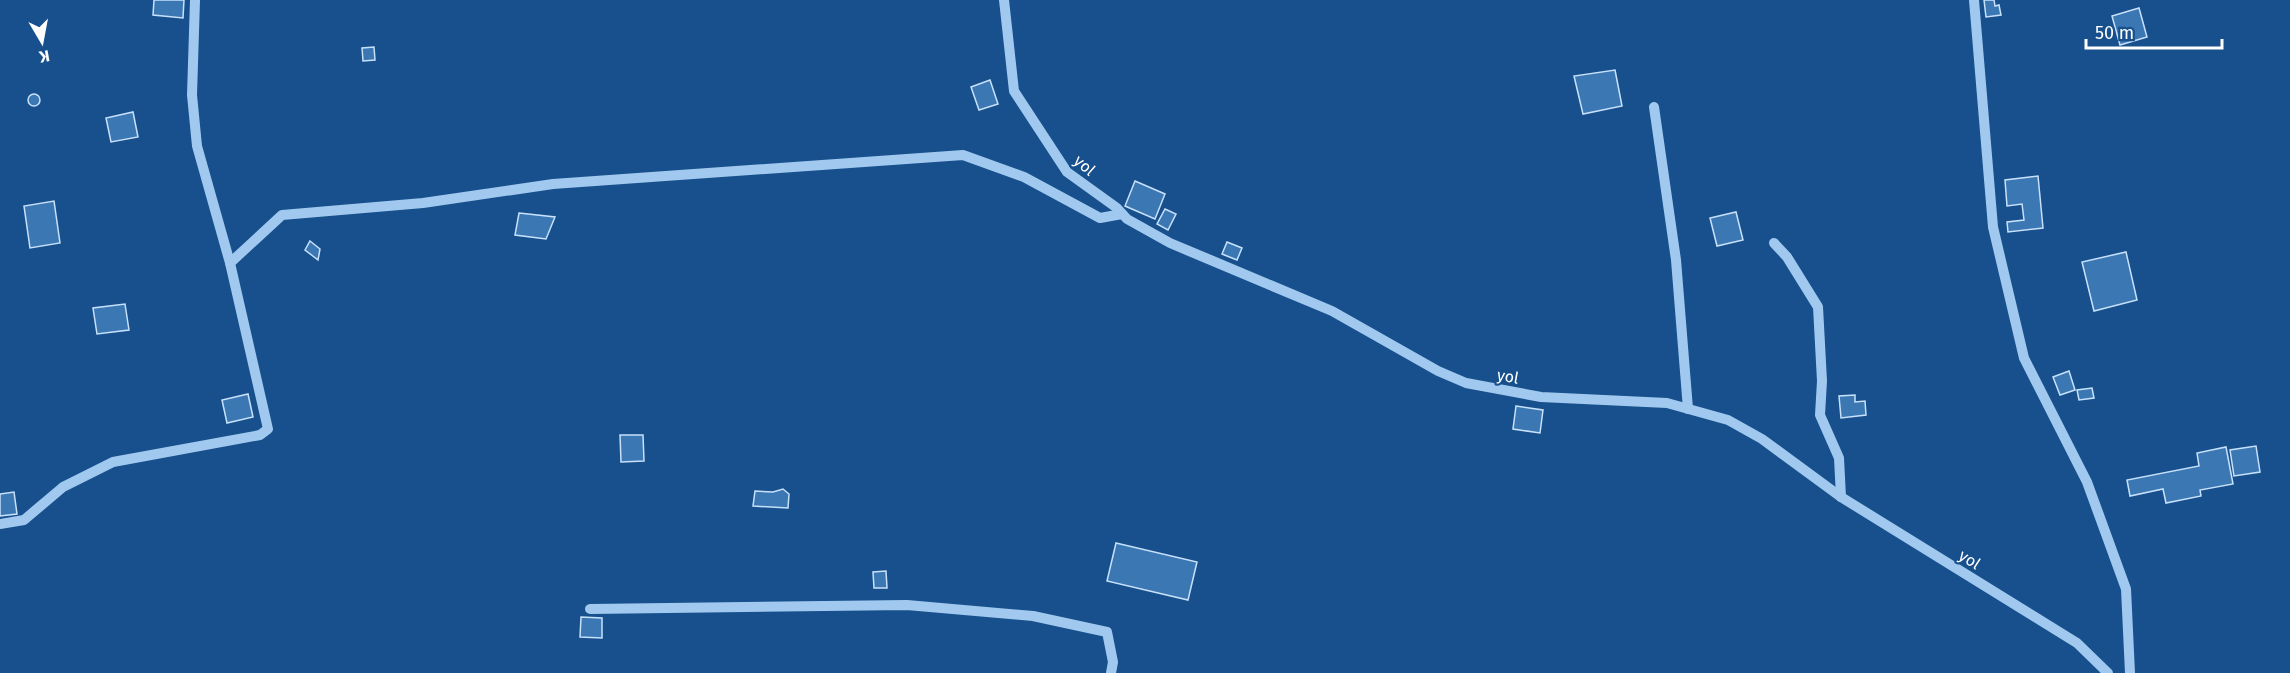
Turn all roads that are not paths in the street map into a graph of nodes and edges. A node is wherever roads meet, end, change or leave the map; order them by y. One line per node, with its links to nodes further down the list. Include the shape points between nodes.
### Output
1 (195, 0): 7 (street, via 192,95 197,146)
2 (1004, 0): 5 (street, yol, via 1014,91 1067,172)
3 (1974, 0): 14 (street, via 1993,227 2024,358 2086,482 2126,589)
4 (1654, 107): 8 (street, via 1676,260)
5 (1122, 214): 7 (street, via 1100,218 1024,177 963,155 553,184 423,203 282,215); 8 (street, yol, via 1170,243 1332,311 1466,383 1541,397 1667,403)
6 (1774, 243): 9 (street, via 1818,307 1820,415 1839,458)
7 (230, 263): 10 (street, via 268,429 260,435 113,462 63,487 24,520)
8 (1688, 409): 9 (street, yol, via 1728,420 1762,439)
9 (1841, 496): 13 (street, yol, via 2077,643)
10 (0, 524)
11 (590, 609): 12 (street, via 907,605 1032,616 1107,632 1113,662)
12 (1111, 673)
13 (2108, 673)
14 (2130, 673)

